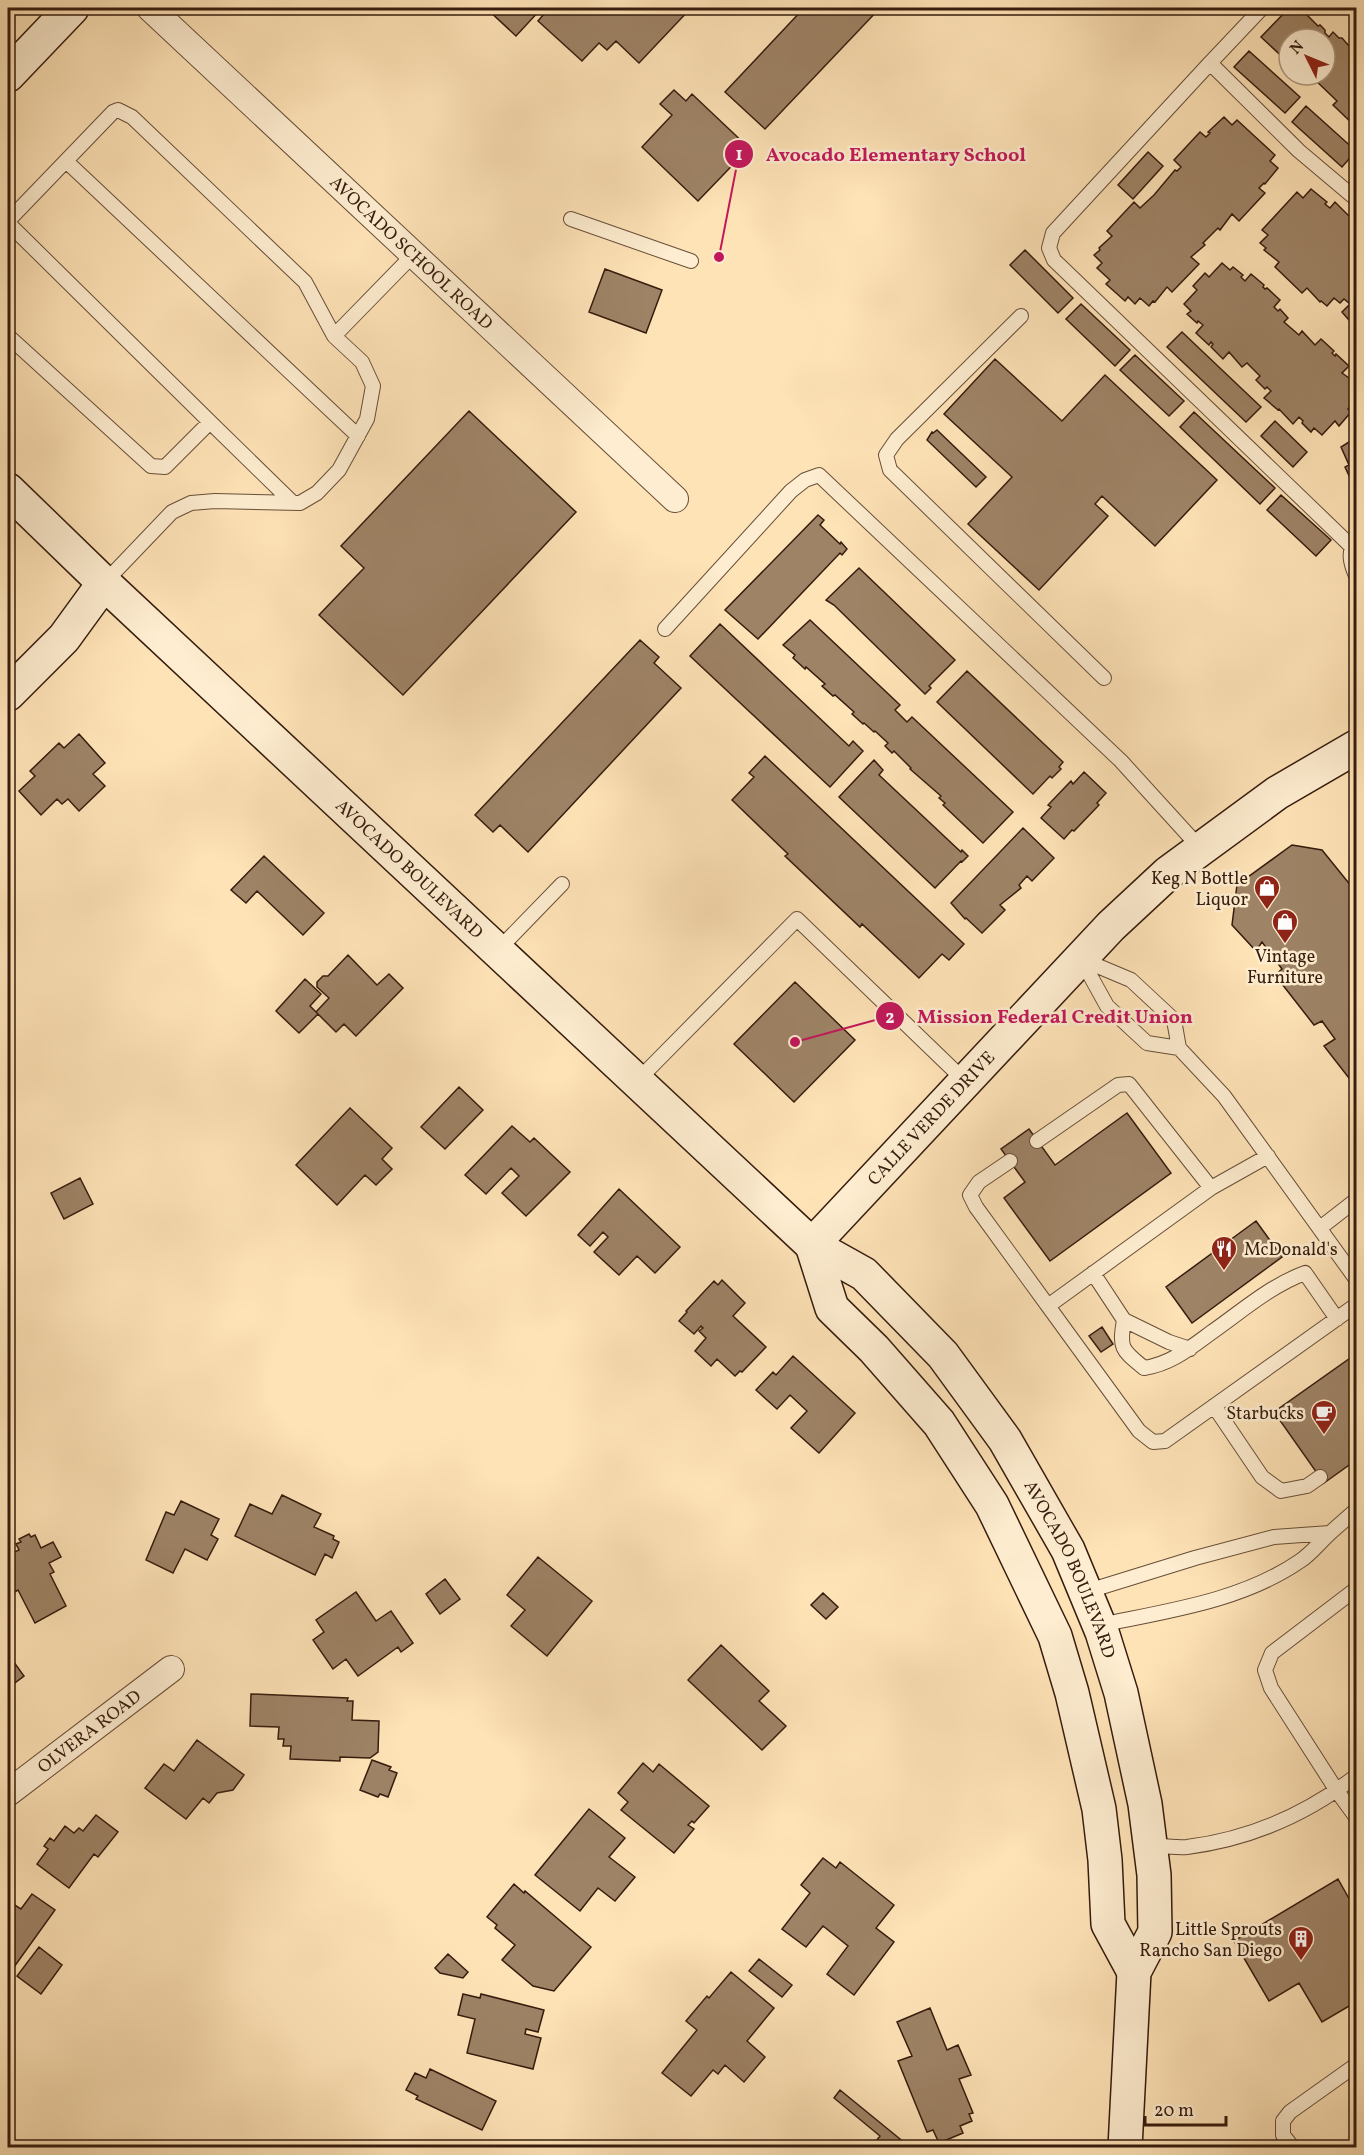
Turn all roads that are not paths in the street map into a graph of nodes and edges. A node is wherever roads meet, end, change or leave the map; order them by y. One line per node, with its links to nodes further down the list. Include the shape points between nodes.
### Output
1 (72, 8): 5 (main road)
2 (150, 8): 10 (street, AVOCADO SCHOOL ROAD)
3 (1262, 8): 4 (lane)
4 (1210, 63): 7 (lane, via 1299,151); 20 (lane, via 1053,232 1049,248 1054,260)
5 (8, 75)
6 (66, 161): 9 (lane); 14 (lane, via 113,112 118,110 132,117 305,282); 16 (lane)
7 (1356, 199)
8 (571, 219): 11 (lane)
9 (8, 222): 15 (lane)
10 (414, 254): 14 (lane); 18 (street, AVOCADO SCHOOL ROAD)
11 (691, 261)
12 (1021, 316): 24 (lane, via 897,439 886,455 890,470)
13 (8, 336): 15 (lane, via 151,466 165,466)
14 (334, 336): 16 (lane, via 362,362 373,386 367,419)
15 (210, 422): 19 (lane)
16 (358, 436): 19 (lane, via 339,470 317,492 300,503)
17 (8, 490): 22 (main road, AVOCADO BOULEVARD)
18 (675, 499)
19 (292, 503): 22 (lane, via 191,503 172,512)
20 (1354, 544): 21 (lane, via 1350,562)
21 (1356, 576)
22 (104, 584): 25 (main road, via 64,638); 29 (main road, AVOCADO BOULEVARD)
23 (665, 628): 27 (lane, via 791,491 819,474 1121,761)
24 (1104, 678)
25 (8, 694)
26 (1350, 754): 27 (main road, CALLE VERDE DRIVE, via 1278,793)
27 (1201, 849): 30 (main road, CALLE VERDE DRIVE, via 1168,873)
28 (562, 884): 29 (lane)
29 (497, 951): 32 (main road, AVOCADO BOULEVARD)
30 (1081, 958): 31 (lane, via 1107,1006 1147,1043); 31 (lane, via 1131,980 1174,1020); 33 (main road, CALLE VERDE DRIVE)
31 (1179, 1048): 35 (lane, via 1224,1096)
32 (637, 1081): 33 (lane, via 797,919); 40 (main road, AVOCADO BOULEVARD)
33 (965, 1082): 40 (main road, CALLE VERDE DRIVE)
34 (1038, 1141): 37 (lane, via 1118,1085 1129,1084)
35 (1268, 1156): 37 (lane); 39 (lane)
36 (1010, 1161): 44 (lane, via 979,1182 970,1195)
37 (1211, 1188): 41 (lane)
38 (1356, 1200): 39 (lane)
39 (1320, 1228): 42 (lane)
40 (812, 1245): 49 (main road, AVOCADO BOULEVARD, via 832,1308 932,1415); 54 (main road, AVOCADO BOULEVARD, via 864,1274 943,1355 1005,1440 1068,1551)
41 (1094, 1273): 44 (lane); 46 (lane)
42 (1356, 1279)
43 (1356, 1305): 45 (lane)
44 (1048, 1306): 48 (lane, via 1139,1431 1153,1442 1165,1440)
45 (1337, 1319): 47 (lane, via 1305,1273 1271,1289); 48 (lane)
46 (1124, 1320): 47 (lane); 47 (lane, via 1120,1341 1126,1353 1144,1368 1160,1365)
47 (1190, 1348)
48 (1214, 1406): 50 (lane, via 1262,1477 1281,1491 1306,1486)
49 (967, 1467): 55 (main road, via 981,1468 996,1480 1058,1591); 57 (main road, AVOCADO BOULEVARD, via 992,1505 1055,1636)
50 (1320, 1477)
51 (1356, 1510): 52 (lane)
52 (1330, 1533): 54 (lane, via 1274,1537); 55 (lane, via 1301,1561 1268,1579 1215,1599)
53 (1356, 1589): 59 (lane, via 1272,1653 1265,1670 1271,1688)
54 (1085, 1592): 55 (main road, AVOCADO BOULEVARD)
55 (1099, 1626): 62 (main road, AVOCADO BOULEVARD, via 1121,1693)
56 (171, 1669): 60 (street, OLVERA ROAD)
57 (1072, 1694): 62 (main road, via 1085,1700 1097,1716 1118,1816 1127,1833); 63 (main road, AVOCADO BOULEVARD, via 1099,1809 1108,1924)
58 (1356, 1776): 59 (lane)
59 (1337, 1791): 61 (lane); 62 (lane, via 1289,1819 1245,1834 1186,1847)
60 (8, 1793)
61 (1356, 1816)
62 (1150, 1845): 63 (main road, AVOCADO BOULEVARD, via 1155,1932)
63 (1134, 1972): 65 (main road, AVOCADO BOULEVARD)
64 (1356, 2065): 66 (lane, via 1283,2121 1283,2135)
65 (1125, 2148)
66 (1293, 2148)

